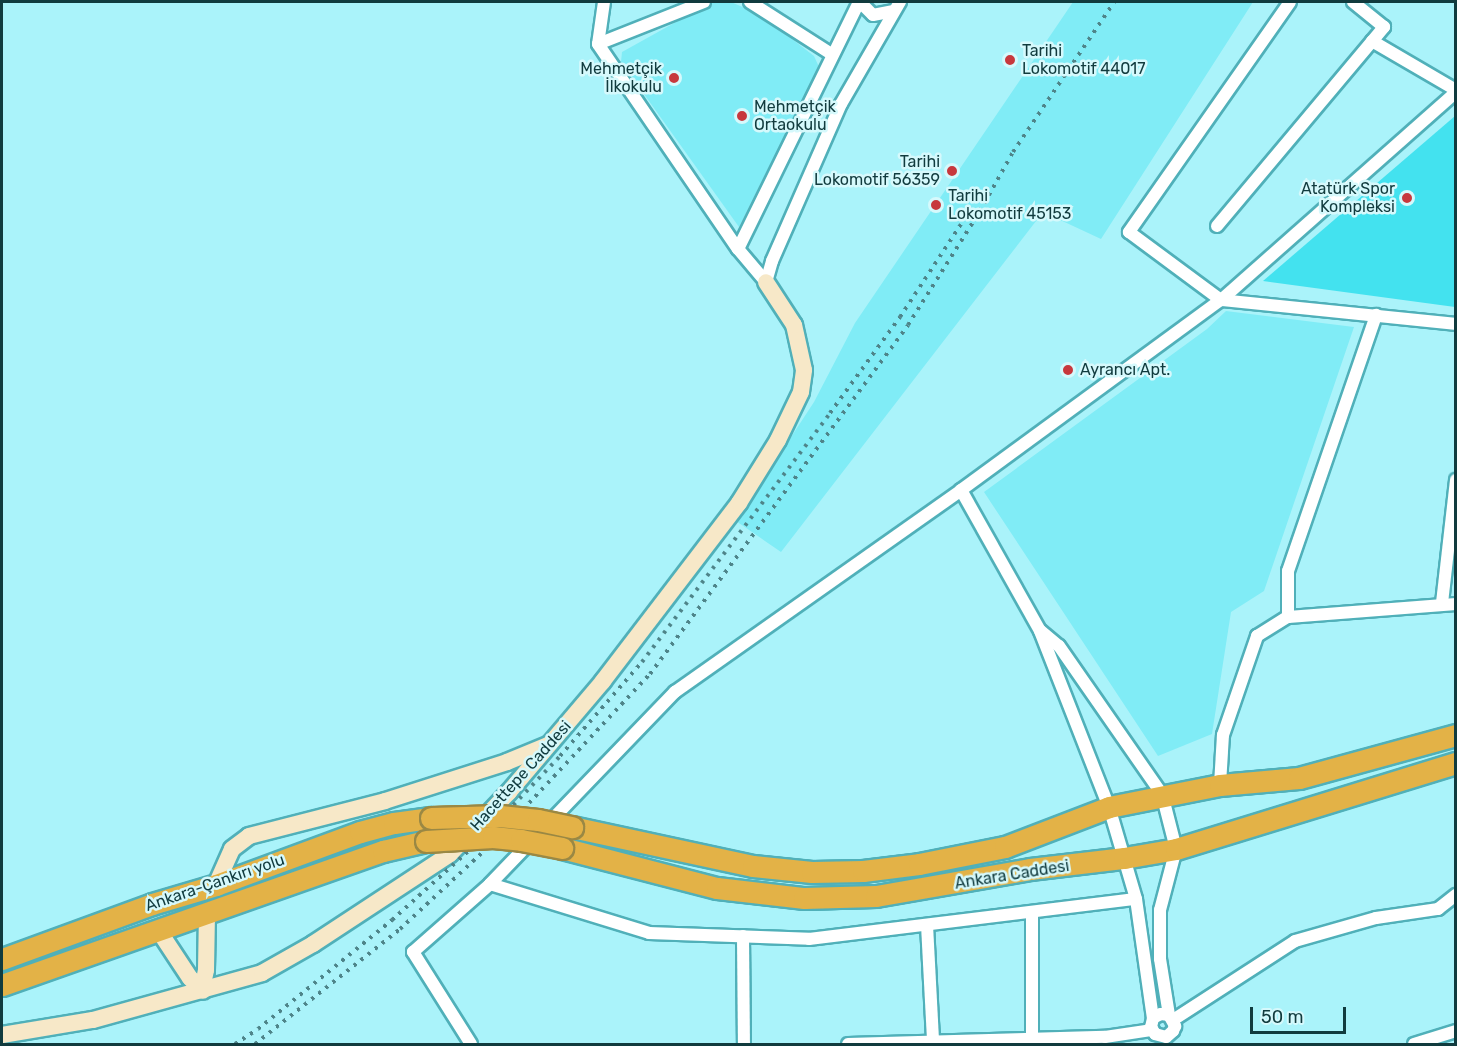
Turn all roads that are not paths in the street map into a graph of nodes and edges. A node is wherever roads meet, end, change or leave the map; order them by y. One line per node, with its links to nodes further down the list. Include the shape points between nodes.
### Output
1 (604, 2): 10 (street)
2 (704, 2): 7 (street)
3 (750, 2): 11 (street)
4 (859, 2): 8 (street, via 873,15); 11 (street)
5 (1290, 2): 16 (street, via 1129,232)
6 (1353, 2): 9 (street, via 1384,27)
7 (689, 5): 10 (street)
8 (897, 6): 15 (street, via 842,104)
9 (1372, 41): 12 (street); 13 (street)
10 (598, 44): 14 (street)
11 (833, 56): 14 (street)
12 (1455, 91): 16 (street)
13 (1217, 226)
14 (738, 249): 15 (street)
15 (766, 282): 26 (street, Hacettepe Caddesi, via 794,325 803,355 801,392 793,414 739,503)
16 (1221, 300): 17 (street); 20 (street)
17 (1376, 315): 18 (street); 23 (street, via 1288,571)
18 (1455, 324)
19 (1455, 480): 21 (street)
20 (962, 490): 24 (street); 34 (street, via 675,692)
21 (1442, 603): 22 (street); 23 (street)
22 (1455, 604)
23 (1288, 617): 28 (street, via 1257,636 1222,735)
24 (1040, 631): 29 (street, via 1059,646); 30 (street)
25 (1455, 735): 28 (highway, Ankara-Çankırı yolu, via 1299,778)
26 (551, 744): 35 (street, via 395,798 249,836 232,849); 45 (street, Hacettepe Caddesi, via 433,868 285,962 242,981)
27 (1455, 764): 32 (highway, Ankara Caddesi)
28 (1220, 785): 29 (highway, Ankara-Çankırı yolu)
29 (1162, 794): 30 (highway, Ankara-Çankırı yolu); 32 (street)
30 (1109, 807): 33 (street); 35 (highway, Ankara-Çankırı yolu, bridge, via 1005,847 919,864 837,872 753,866 538,820 500,816 431,818 360,832)
31 (562, 848): 33 (highway, Ankara Caddesi, via 717,888 804,898 906,892 1030,869); 38 (highway, Ankara-Çankırı yolu, bridge, via 504,838 426,841 383,851)
32 (1176, 849): 33 (highway, Ankara Caddesi); 47 (street, via 1160,910 1160,959)
33 (1124, 858): 37 (street)
34 (490, 884): 42 (street, via 649,933); 54 (street, via 413,952)
35 (216, 885): 43 (highway, Ankara-Çankırı yolu)
36 (1455, 895): 47 (street, via 1438,909 1376,918 1295,941)
37 (1136, 899): 39 (street); 48 (street)
38 (207, 913): 41 (highway, Ankara-Çankırı yolu); 45 (street)
39 (1032, 913): 40 (street); 51 (street)
40 (927, 925): 42 (street, via 809,939); 52 (street)
41 (159, 930): 44 (highway, Ankara-Çankırı yolu); 45 (street, via 189,978)
42 (743, 936): 55 (street)
43 (2, 959)
44 (2, 985)
45 (203, 990): 50 (street, Hacettepe Caddesi, via 93,1020)
46 (1455, 1018): 49 (street)
47 (1172, 1022): 48 (street, via 1166,1037); 48 (street, via 1161,1014); 58 (street)
48 (1156, 1032): 51 (street)
49 (1454, 1032): 59 (street)
50 (2, 1035)
51 (1032, 1039): 53 (street)
52 (933, 1041): 53 (street); 57 (street)
53 (971, 1042)
54 (471, 1044)
55 (744, 1044)
56 (849, 1044): 57 (street)
57 (856, 1044)
58 (1179, 1044)
59 (1414, 1044)

